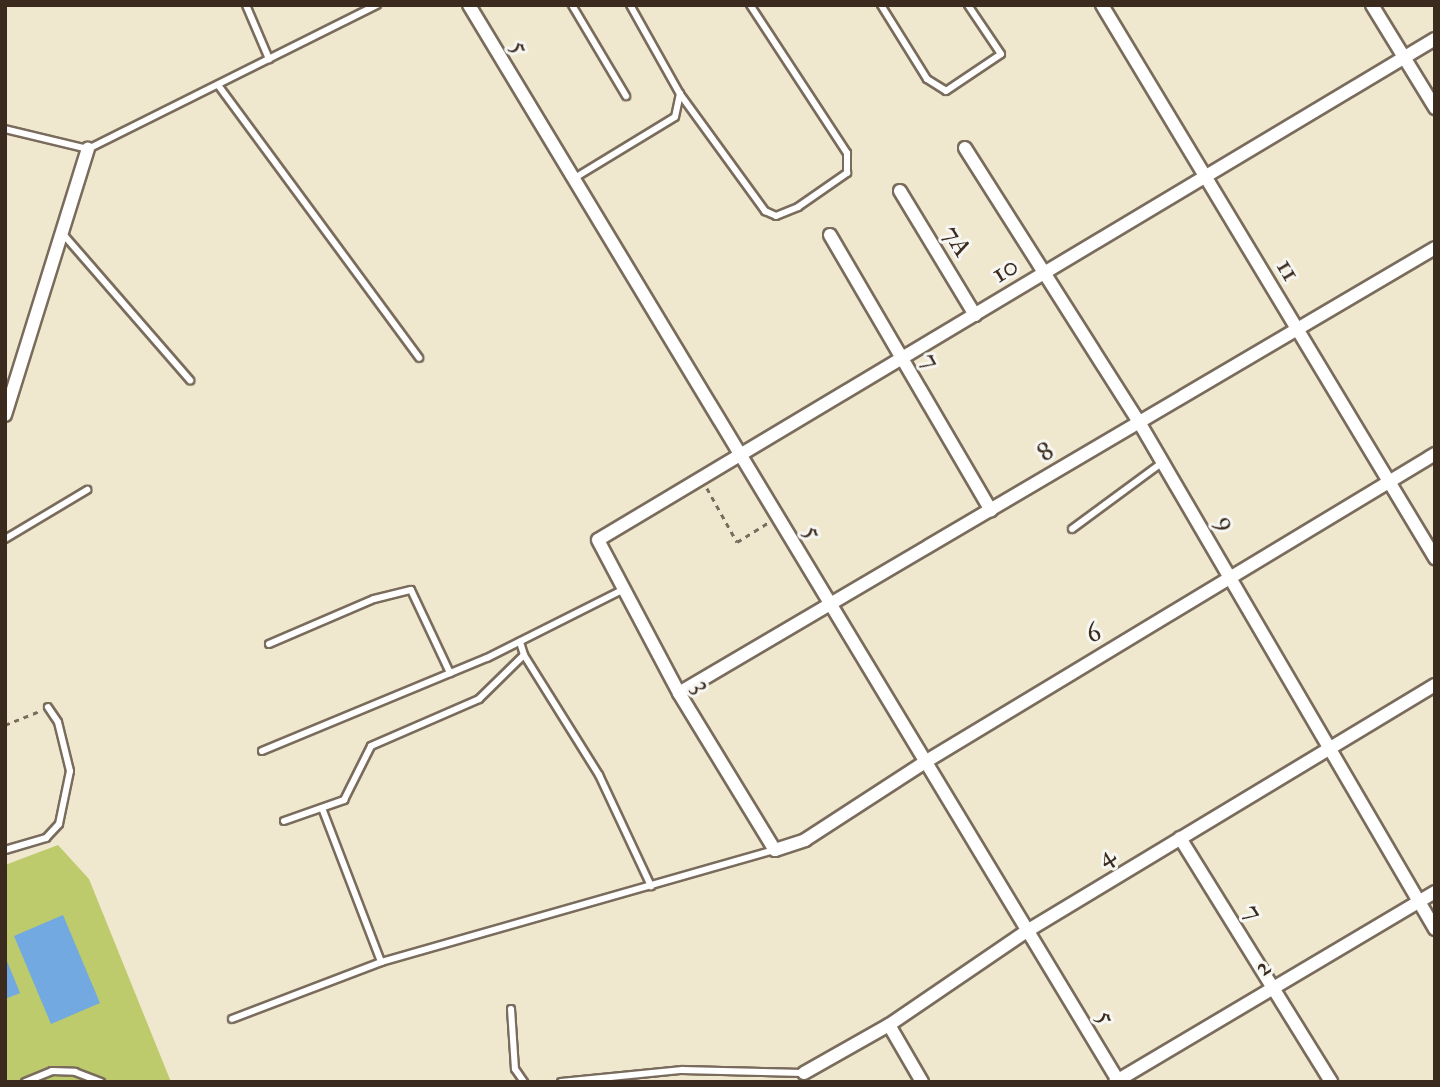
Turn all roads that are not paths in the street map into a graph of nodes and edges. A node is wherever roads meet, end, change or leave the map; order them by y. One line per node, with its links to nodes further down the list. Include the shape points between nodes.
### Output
1 (246, 5): 13 (lane)
2 (377, 5): 13 (lane)
3 (572, 5): 16 (lane)
4 (630, 5): 15 (lane)
5 (750, 5): 15 (lane, via 847,153 847,173 798,207 776,216 765,211)
6 (881, 5): 7 (lane, via 927,79 946,91 1001,54)
7 (968, 5)
8 (1102, 5): 21 (street, 11)
9 (1372, 5): 12 (street)
10 (473, 6): 22 (street, 5)
11 (1435, 39): 12 (street, 10)
12 (1404, 58): 17 (street); 21 (street, 10)
13 (269, 59): 14 (lane)
14 (218, 85): 20 (lane); 30 (lane)
15 (680, 94): 22 (lane, via 675,117)
16 (626, 96)
17 (1435, 108)
18 (5, 128): 20 (lane)
19 (965, 148): 27 (street, 9)
20 (88, 149): 24 (street)
21 (1204, 176): 27 (street, 10); 29 (street, 11)
22 (573, 179): 36 (street, 5)
23 (900, 191): 28 (street, 7A)
24 (63, 234): 32 (lane); 33 (street)
25 (830, 234): 31 (street, 7)
26 (1435, 248): 29 (street, 8)
27 (1047, 271): 28 (street, 10); 34 (street, 9)
28 (975, 315): 31 (street, 10)
29 (1297, 328): 34 (street, 8); 38 (street, 11)
30 (419, 358)
31 (902, 358): 36 (street, 10); 40 (street, 7)
32 (190, 380)
33 (5, 415)
34 (1139, 422): 37 (street, 9); 40 (street, 8)
35 (1435, 454): 38 (street, 6)
36 (740, 456): 43 (street, 10); 47 (street, 5)
37 (1163, 462): 41 (lane); 45 (street, 9)
38 (1389, 481): 44 (street, 11); 45 (street, 6)
39 (87, 490): 42 (lane)
40 (991, 510): 47 (street, 8)
41 (1072, 529)
42 (5, 539)
43 (598, 540): 46 (street, 3)
44 (1435, 558)
45 (1231, 577): 55 (street, 9); 57 (street, 6)
46 (622, 590): 48 (lane); 53 (street, 3)
47 (831, 605): 53 (street, 8); 57 (street, 5)
48 (520, 642): 50 (lane); 51 (lane)
49 (269, 644): 51 (lane, via 400,589 411,590)
50 (524, 656): 58 (lane, via 479,699 371,747 344,800); 63 (lane, via 599,775)
51 (450, 673): 56 (lane)
52 (1435, 684): 55 (street, 4)
53 (679, 693): 62 (street, 3)
54 (48, 708): 61 (lane, via 58,722 70,771 60,824 46,838)
55 (1330, 749): 60 (street, 4); 65 (street, 9)
56 (262, 751)
57 (925, 762): 62 (street, 6, via 805,840); 67 (street, 5)
58 (322, 808): 59 (lane); 68 (lane)
59 (284, 821)
60 (1180, 838): 67 (street, 4); 69 (street, 7)
61 (5, 850)
62 (775, 850): 63 (lane)
63 (651, 886): 68 (lane)
64 (1435, 892): 65 (street, 2)
65 (1419, 902): 66 (street, 9); 69 (street, 2)
66 (1435, 929)
67 (1027, 931): 72 (street, 4); 75 (street, 5)
68 (381, 962): 71 (lane)
69 (1273, 987): 75 (street, 2); 81 (street, 7)
70 (511, 1009): 78 (lane, via 515,1069)
71 (232, 1019)
72 (889, 1025): 73 (street, 4); 80 (street)
73 (804, 1073): 74 (lane, via 682,1069)
74 (626, 1078): 79 (lane)
75 (1117, 1081)
76 (25, 1082): 77 (lane, via 52,1071 75,1072)
77 (101, 1082)
78 (524, 1082)
79 (561, 1082)
80 (922, 1082)
81 (1331, 1082)

